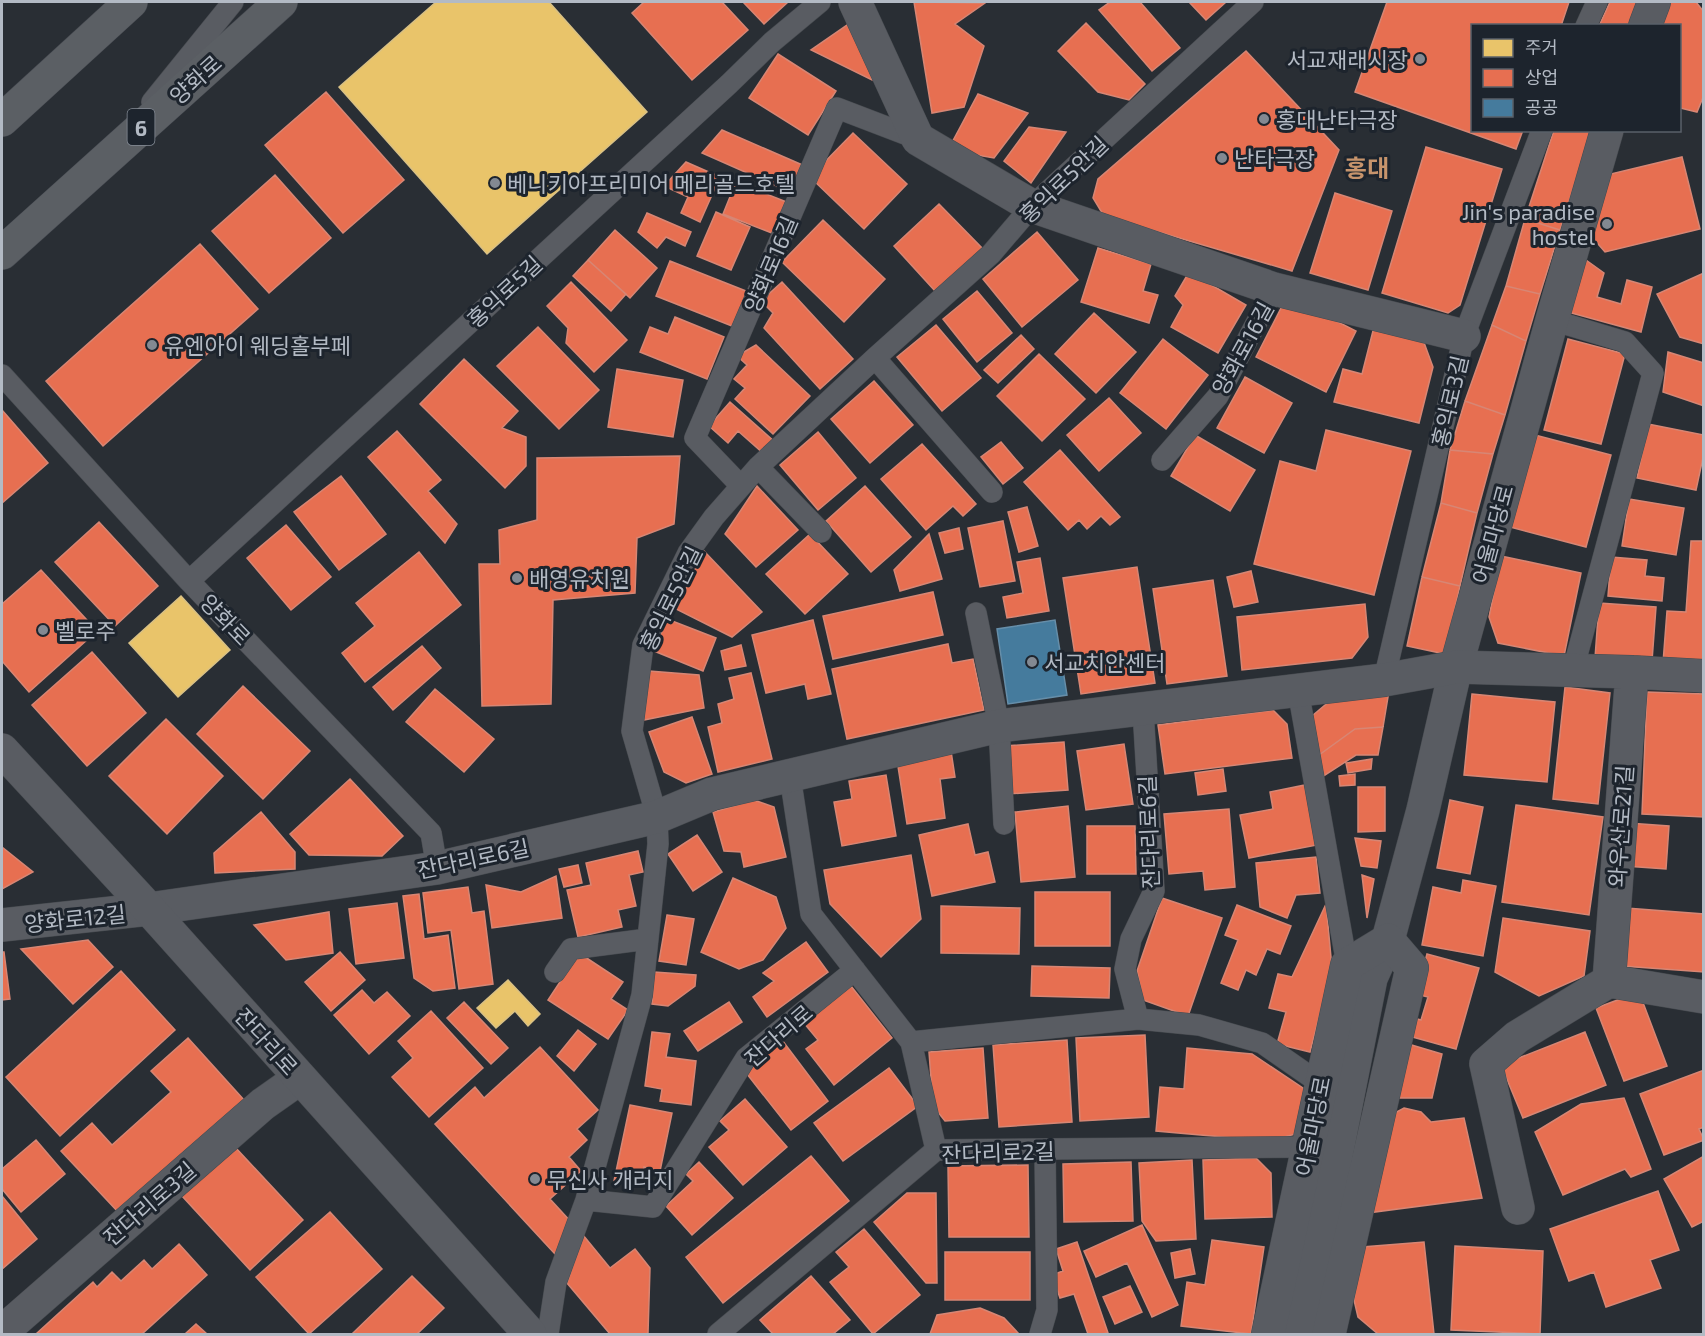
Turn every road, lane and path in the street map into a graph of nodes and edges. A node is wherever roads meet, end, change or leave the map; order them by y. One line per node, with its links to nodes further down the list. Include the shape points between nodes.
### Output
1 (131, 2): 11 (main road)
2 (233, 2): 15 (lane)
3 (281, 2): 15 (main road, 양화로 / 6)
4 (820, 2): 28 (lane, 홍익로5길)
5 (855, 2): 14 (street)
6 (1253, 2): 16 (lane, 홍익로5안길)
7 (1597, 2): 9 (lane)
8 (1654, 2): 10 (street)
9 (1587, 24)
10 (1646, 24)
11 (2, 120)
12 (1541, 132): 20 (lane, 홍익로3길)
13 (1606, 132): 19 (street, 어울마당로)
14 (918, 139): 16 (street, 양화로16길); 25 (lane, 양화로16길, via 837,108 695,438)
15 (106, 158): 17 (main road, 양화로 / 6)
16 (1032, 206): 18 (street, 양화로16길); 21 (lane, 홍익로5안길, via 991,254)
17 (2, 253)
18 (1274, 289): 20 (street, 양화로16길); 23 (lane, 양화로16길, via 1218,396)
19 (1552, 320): 30 (street, 어울마당로); 31 (lane, via 1625,342 1653,373)
20 (1464, 336): 34 (lane, 홍익로3길)
21 (874, 358): 24 (lane, 홍익로5안길); 26 (lane)
22 (2, 375): 28 (lane, 양화로)
23 (1162, 460)
24 (759, 467): 25 (lane, 홍익로5안길); 27 (lane)
25 (741, 486): 40 (lane, 홍익로5안길, via 688,553 643,645 632,731)
26 (992, 492)
27 (821, 532)
28 (189, 581): 42 (lane, 양화로, via 431,833)
29 (976, 613): 37 (lane)
30 (1456, 667): 31 (street); 34 (street, 잔다리로6길); 46 (street, 어울마당로)
31 (1573, 670): 32 (street)
32 (1632, 672): 33 (street); 50 (street, 와우산로21길)
33 (1704, 676)
34 (1384, 680): 35 (street, 잔다리로6길)
35 (1298, 690): 36 (street, 잔다리로6길); 47 (lane)
36 (1143, 710): 37 (street, 잔다리로6길); 52 (lane, 잔다리로6길, via 1154,891 1131,939 1125,969)
37 (999, 726): 39 (street, 잔다리로6길); 41 (lane)
38 (2, 750): 43 (street, 잔다리로)
39 (790, 776): 40 (street, 잔다리로6길, via 712,794); 48 (lane, via 811,914)
40 (657, 818): 42 (street, 잔다리로6길); 45 (lane)
41 (1004, 824)
42 (437, 868): 43 (street, 잔다리로6길)
43 (149, 909): 44 (street, 양화로12길); 54 (street, 잔다리로)
44 (2, 925)
45 (648, 939): 49 (lane, via 571,949); 59 (lane, via 642,995)
46 (1388, 940): 47 (street); 67 (street, 어울마당로, via 1371,978); 68 (street, via 1412,968)
47 (1347, 965): 55 (street, 어울마당로)
48 (855, 970): 53 (lane); 59 (lane, 잔다리로, via 746,1058 653,1207)
49 (555, 972)
50 (1609, 981): 51 (street); 60 (street, via 1516,1036 1486,1064)
51 (1704, 997)
52 (1138, 1019): 53 (lane); 55 (lane, via 1199,1025 1262,1043)
53 (911, 1042): 57 (lane)
54 (300, 1078): 61 (street, 잔다리로3길, via 263,1104); 62 (street, 잔다리로)
55 (1321, 1084): 56 (street, 어울마당로)
56 (1309, 1147): 58 (lane, 잔다리로2길); 66 (street, 어울마당로)
57 (936, 1150): 58 (lane, 잔다리로2길); 64 (lane, 잔다리로2길)
58 (1045, 1150): 65 (lane, via 1047,1310)
59 (586, 1200): 63 (lane, via 556,1282)
60 (1518, 1208)
61 (2, 1332)
62 (530, 1335)
63 (548, 1335)
64 (718, 1335)
65 (1041, 1335)
66 (1268, 1335)
67 (1301, 1335)
68 (1329, 1335)

